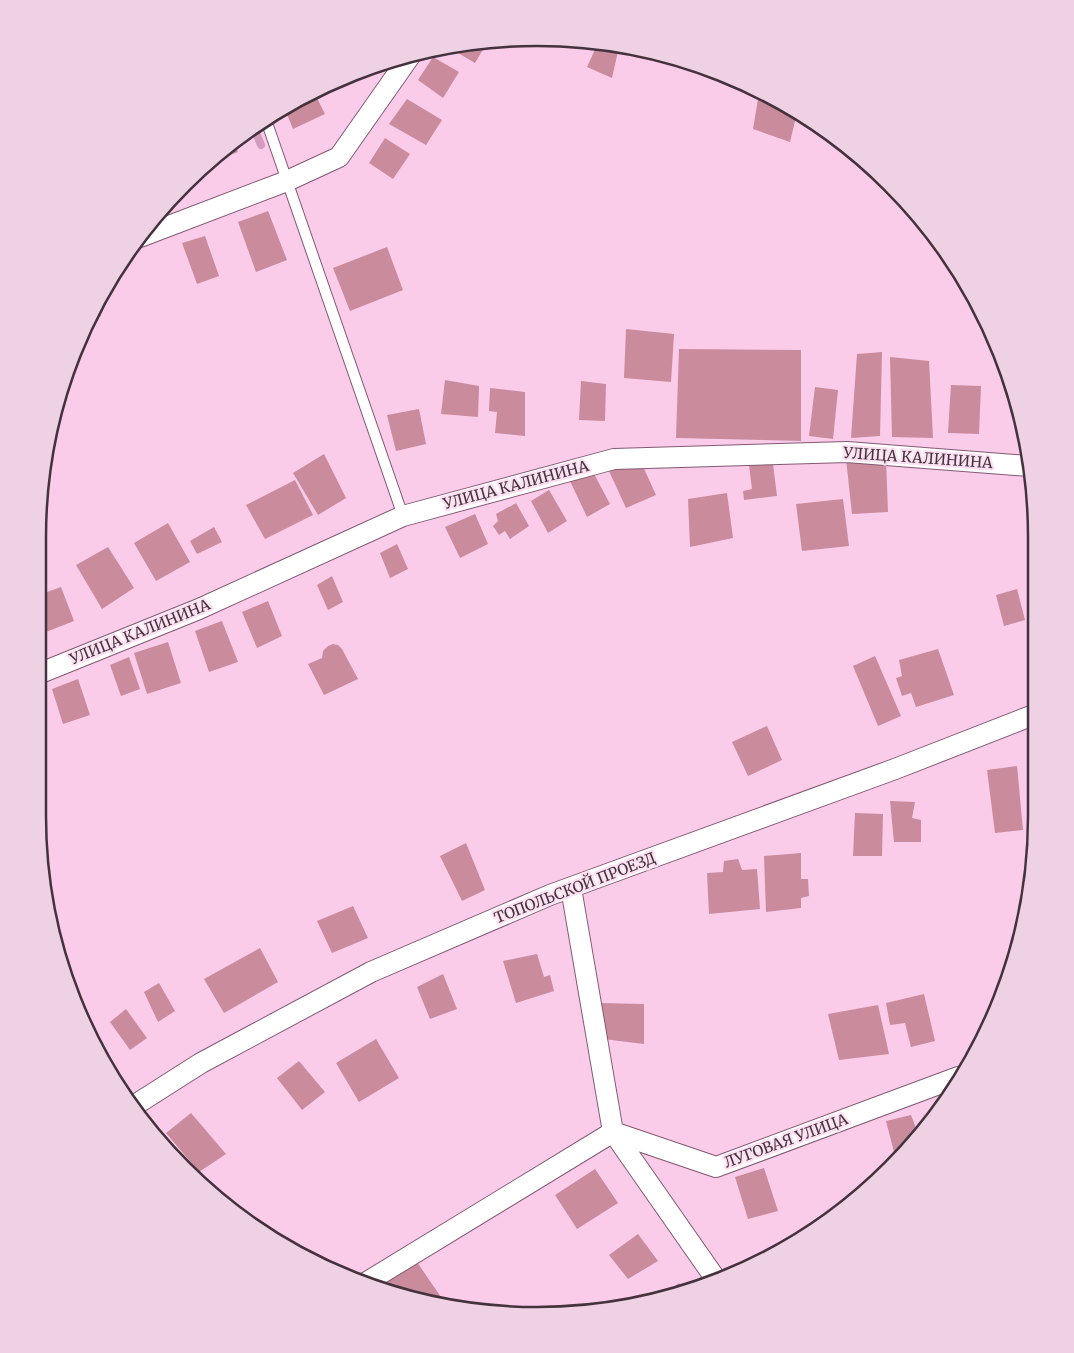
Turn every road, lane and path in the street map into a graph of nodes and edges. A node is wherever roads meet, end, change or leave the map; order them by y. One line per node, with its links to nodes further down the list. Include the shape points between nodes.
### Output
1 (404, 65): 3 (street, via 338,157)
2 (268, 126): 3 (lane)
3 (287, 181): 4 (street); 6 (lane)
4 (153, 232)
5 (1023, 466): 6 (street, УЛИЦА КАЛИНИНА, via 847,452 614,459)
6 (403, 516): 7 (street, УЛИЦА КАЛИНИНА, via 199,609)
7 (46, 671)
8 (1028, 717): 9 (street, ТОПОЛЬСКОЙ ПРОЕЗД)
9 (571, 888): 11 (street, ТОПОЛЬСКОЙ ПРОЕЗД, via 371,972 201,1063); 12 (street)
10 (951, 1080): 12 (street, ЛУГОВАЯ УЛИЦА, via 716,1167)
11 (139, 1103)
12 (613, 1132): 13 (street); 14 (street)
13 (712, 1274)
14 (373, 1278)

